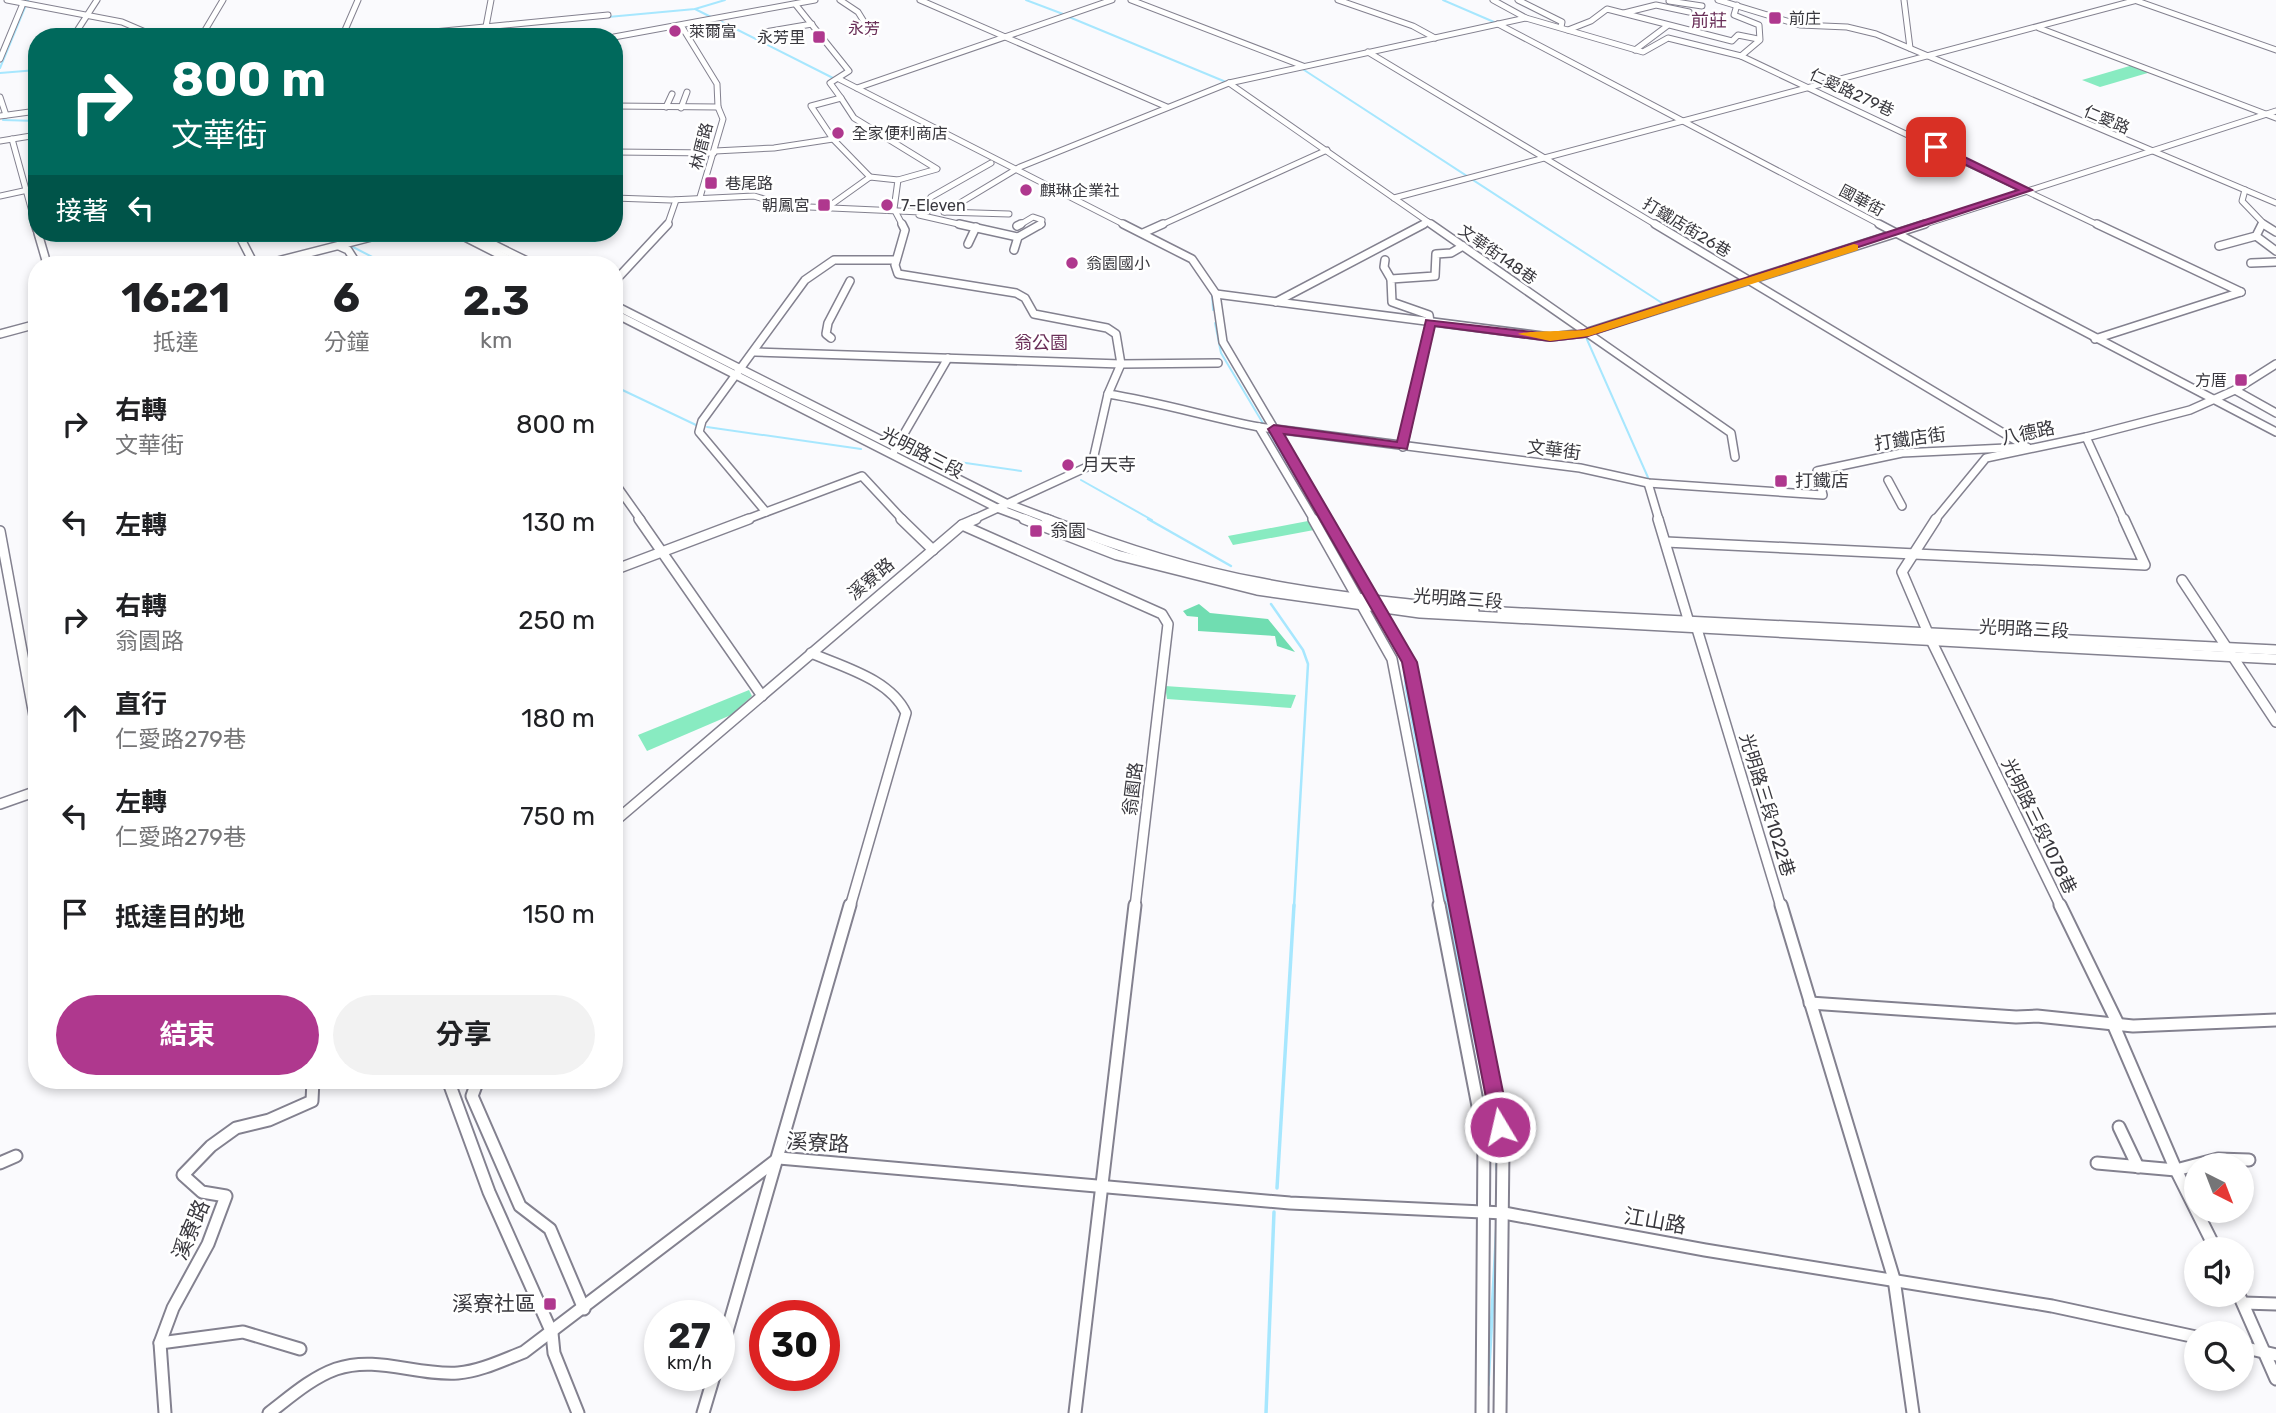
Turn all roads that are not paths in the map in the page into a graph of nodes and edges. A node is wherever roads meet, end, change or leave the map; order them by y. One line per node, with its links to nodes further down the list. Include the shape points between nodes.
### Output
1 (7, 0): 19 (street)
2 (97, 0): 27 (street)
3 (223, 0): 38 (street)
4 (358, 0): 39 (street)
5 (491, 0): 40 (street)
6 (815, 0): 21 (street)
7 (840, 0): 43 (street, via 858,12)
8 (920, 0): 45 (street)
9 (1112, 0): 45 (street)
10 (1131, 0): 56 (street)
11 (1338, 0): 46 (street)
12 (1493, 0): 28 (street)
13 (1518, 0): 33 (street, via 1562,22)
14 (1718, 0): 22 (street, 仁愛路)
15 (1905, 0): 48 (street)
16 (2137, 1): 34 (street); 51 (street)
17 (0, 2): 19 (street)
18 (1663, 2): 20 (street); 23 (street); 24 (street)
19 (23, 3): 27 (street); 49 (street)
20 (1645, 3): 25 (street)
21 (796, 5): 29 (street); 32 (street)
22 (1737, 5): 47 (street, via 1734,15 1759,25); 48 (street, 仁愛路, via 1800,25 1847,27)
23 (1702, 6)
24 (1689, 12)
25 (1624, 13): 31 (street); 41 (street, via 1606,9 1591,22)
26 (608, 15): 40 (street)
27 (85, 16): 35 (street); 36 (street); 37 (street)
28 (1526, 18): 30 (street); 33 (street)
29 (812, 24): 42 (street); 57 (street, via 849,71)
30 (1498, 24): 46 (street); 75 (street, 國華街)
31 (1667, 26): 47 (street, via 1732,41 1738,34); 50 (street)
32 (682, 27): 44 (street); 67 (street, 林厝路, via 717,84)
33 (1561, 27): 41 (street)
34 (2039, 27): 54 (street); 72 (street)
35 (78, 28)
36 (125, 28)
37 (141, 28)
38 (206, 28)
39 (346, 28)
40 (486, 28)
41 (1567, 30): 50 (street)
42 (765, 32)
43 (871, 33)
44 (623, 36)
45 (1007, 36): 59 (street); 68 (street)
46 (1435, 38): 52 (street)
47 (1758, 39): 53 (street)
48 (1910, 48): 54 (street, 仁愛路)
49 (2, 49): 55 (street)
50 (1635, 50): 53 (street, 仁愛路279巷, via 1648,51 1668,38)
51 (2276, 50)
52 (1368, 52): 56 (street); 84 (street, 打鐵店街26巷)
53 (1741, 56): 60 (street, 仁愛路279巷)
54 (1929, 56): 60 (street); 81 (street, 仁愛路)
55 (0, 60)
56 (1304, 66): 58 (street)
57 (839, 79): 59 (street); 64 (street, via 830,84)
58 (1231, 82): 68 (street); 80 (street, 文華街148巷)
59 (857, 88): 86 (street)
60 (1811, 88): 75 (street); 90 (street, 仁愛路279巷)
61 (687, 92): 69 (street)
62 (672, 93): 66 (street)
63 (0, 97): 73 (street)
64 (841, 98): 78 (street, via 811,106); 88 (street, via 854,117 937,169)
65 (623, 106): 66 (street)
66 (666, 107): 69 (street)
67 (718, 107): 69 (street); 83 (street, 林厝路, via 723,119)
68 (1167, 107): 86 (street)
69 (681, 108)
70 (2276, 111): 72 (street)
71 (28, 112): 73 (street)
72 (2266, 114): 74 (street); 81 (street)
73 (3, 115)
74 (2276, 118)
75 (1682, 122): 84 (street); 110 (street, 國華街)
76 (28, 136): 77 (street)
77 (12, 139): 79 (street); 89 (street)
78 (833, 139): 83 (street); 87 (street)
79 (0, 141)
80 (1327, 150): 96 (street, 文華街148巷); 109 (street)
81 (2151, 151): 90 (street); 91 (street, 仁愛路)
82 (623, 152): 83 (street)
83 (714, 152): 94 (street, 林厝路)
84 (1545, 158): 96 (street); 133 (street, 打鐵店街26巷)
85 (991, 163): 101 (street, via 931,197)
86 (1017, 169): 102 (street); 109 (street)
87 (870, 177): 88 (street); 99 (street)
88 (898, 180): 100 (street)
89 (26, 190): 92 (street); 93 (street)
90 (2027, 190): 110 (street); 143 (street, 仁愛路279巷, via 2241,292)
91 (2245, 190): 98 (street, 仁愛路); 105 (street, via 2242,201)
92 (0, 196)
93 (28, 197)
94 (700, 197): 97 (street); 99 (street, via 754,196 788,206)
95 (623, 198): 97 (street)
96 (1394, 198): 104 (street, 文華街148巷)
97 (676, 200): 130 (street, via 669,223)
98 (2276, 203)
99 (828, 207): 100 (street)
100 (896, 212): 101 (street); 126 (street, via 905,230)
101 (921, 212): 102 (street); 107 (street, via 919,215)
102 (945, 212): 103 (street)
103 (1009, 215)
104 (1428, 222): 118 (street, 文華街148巷); 135 (street)
105 (2262, 223): 108 (street); 111 (street)
106 (1017, 226): 112 (street, via 1033,217 1042,220 1041,225)
107 (976, 227): 112 (street); 116 (street)
108 (2276, 232)
109 (1143, 233): 134 (street, via 1192,259)
110 (1896, 234): 133 (street); 143 (street, 國華街)
111 (2256, 236): 119 (street); 121 (street)
112 (1018, 237): 120 (street)
113 (353, 242): 117 (street)
114 (475, 242): 124 (street)
115 (488, 242): 125 (street)
116 (968, 244)
117 (338, 246): 122 (street); 123 (street)
118 (1463, 246): 131 (street, via 1436,254 1435,276); 141 (street, 文華街148巷)
119 (2219, 246)
120 (1014, 250)
121 (2276, 251)
122 (298, 256)
123 (352, 256)
124 (502, 256)
125 (517, 256)
126 (896, 260): 144 (street, via 834,260 805,280); 147 (street, via 895,271 902,276 1016,293 1025,298 1034,314 1107,328 1116,334)
127 (1385, 260): 131 (street)
128 (2276, 262): 129 (street)
129 (2251, 263)
130 (623, 272)
131 (1391, 279): 138 (street, via 1392,302 1429,315)
132 (850, 281): 142 (street, via 828,323)
133 (1750, 281): 141 (street); 160 (street, 打鐵店街26巷)
134 (1216, 295): 135 (street); 156 (street, via 1223,342)
135 (1276, 302): 138 (street)
136 (623, 309): 149 (street, 光明路三段)
137 (623, 318): 150 (street, 光明路三段)
138 (1430, 322): 141 (street, via 1550,337); 159 (street)
139 (28, 326): 140 (street)
140 (0, 334)
141 (1587, 334): 163 (street, 文華街148巷, via 1731,433)
142 (831, 338)
143 (2095, 339): 153 (street, 國華街)
144 (755, 352): 145 (street); 149 (street)
145 (948, 358): 147 (street); 161 (street)
146 (1219, 363): 147 (street)
147 (1121, 364): 152 (street)
148 (2276, 364): 151 (street, 八德路)
149 (742, 368): 150 (street); 161 (street, 光明路三段)
150 (736, 376): 162 (street, 光明路三段); 171 (street, via 702,421 699,432)
151 (2235, 390): 153 (street, 八德路); 154 (street)
152 (1108, 394): 155 (street, via 1166,403); 168 (street, via 1093,460 1087,467)
153 (2213, 401): 157 (street, 國華街); 158 (street, 八德路)
154 (2276, 413)
155 (1259, 427): 156 (street); 180 (street)
156 (1274, 429): 159 (street, 文華街); 180 (street)
157 (2276, 432)
158 (2086, 437): 160 (street, 八德路); 177 (street, via 2145,565)
159 (1403, 447): 165 (street, 文華街, via 1580,468)
160 (2027, 447): 166 (street, 打鐵店街, via 1902,453 1845,464 1817,471); 177 (street, 八德路, via 1986,458 1941,511)
161 (898, 449): 162 (street); 168 (street, 光明路三段)
162 (890, 454): 170 (street, 光明路三段)
163 (1735, 457)
164 (1888, 480): 169 (street)
165 (1650, 483): 166 (street, 文華街, via 1823,495); 174 (street)
166 (1823, 489)
167 (623, 495): 176 (street)
168 (1006, 503): 170 (street, 溪寮路); 180 (street, 光明路三段, via 1119,547 1190,567)
169 (1902, 506)
170 (997, 509): 172 (street, 溪寮路); 180 (street, 光明路三段, via 1085,544 1175,571 1257,590)
171 (766, 512): 175 (street, via 862,476); 176 (street)
172 (961, 525): 175 (street, 溪寮路); 209 (street, 翁園路, via 1162,614 1168,624)
173 (0, 531): 189 (street)
174 (1669, 542): 177 (street); 181 (street)
175 (933, 550): 186 (street, 溪寮路)
176 (663, 551): 178 (street); 190 (street)
177 (1914, 553): 183 (street, 八德路, via 1902,572)
178 (623, 567)
179 (2182, 580): 184 (street, via 2202,615)
180 (1370, 604): 181 (street, 光明路三段); 182 (street, 光明路三段); 210 (street, via 1392,659 1484,1137); 211 (street, via 1409,662 1489,1063 1503,1148)
181 (1688, 620): 182 (street, 光明路三段1022巷); 183 (street, 光明路三段)
182 (1697, 629): 183 (street, 光明路三段); 195 (street, 光明路三段1022巷)
183 (1929, 636): 184 (street, 光明路三段); 187 (street, 光明路三段); 197 (street, 光明路三段1078巷)
184 (2229, 647): 185 (street, 光明路三段); 187 (street)
185 (2276, 649)
186 (811, 653): 190 (street, 溪寮路); 203 (street, via 885,690 899,699 906,713)
187 (2235, 656): 188 (street, 光明路三段); 191 (street)
188 (2276, 659)
189 (28, 683)
190 (762, 696): 194 (street, 溪寮路)
191 (2276, 722)
192 (28, 794): 193 (street)
193 (0, 804)
194 (623, 814)
195 (1810, 1003): 197 (street, via 2038,1016); 213 (street, 光明路三段1022巷)
196 (2276, 1020): 197 (street)
197 (2116, 1026): 208 (street, 光明路三段1078巷)
198 (313, 1089): 221 (street, 溪寮路, via 312,1101 269,1120 236,1128 183,1175 213,1198 226,1196)
199 (451, 1089): 219 (street, via 489,1192)
200 (475, 1089): 218 (street, via 472,1096 520,1206 550,1229)
201 (2119, 1127): 206 (street)
202 (16, 1156): 204 (street)
203 (779, 1158): 209 (street, 溪寮路); 216 (street); 218 (street, 溪寮路)
204 (0, 1163)
205 (2097, 1163): 206 (street)
206 (2138, 1167): 208 (street)
207 (2184, 1168): 208 (street)
208 (2176, 1170): 212 (street, 光明路三段1078巷)
209 (1101, 1187): 210 (street, 江山路, via 1290,1203); 230 (street, 翁園路)
210 (1486, 1212): 211 (street, 江山路); 231 (street)
211 (1504, 1213): 213 (street, 江山路); 232 (street)
212 (2210, 1237)
213 (1894, 1279): 220 (street, 江山路); 233 (street, 光明路三段1022巷)
214 (2254, 1301): 215 (street)
215 (2276, 1304)
216 (735, 1305)
217 (2245, 1307): 223 (street)
218 (584, 1310): 219 (street, 溪寮路)
219 (552, 1333): 227 (street, 溪寮路, via 524,1352 474,1371 447,1373 381,1363 336,1369); 228 (street, via 554,1353)
220 (2184, 1334)
221 (160, 1343): 222 (street, via 243,1332); 226 (street, 溪寮路)
222 (300, 1349)
223 (2271, 1354): 224 (street)
224 (2276, 1378)
225 (710, 1391): 229 (street)
226 (166, 1413)
227 (269, 1413)
228 (578, 1413)
229 (703, 1413)
230 (1075, 1413)
231 (1482, 1413)
232 (1500, 1413)
233 (1913, 1413)

